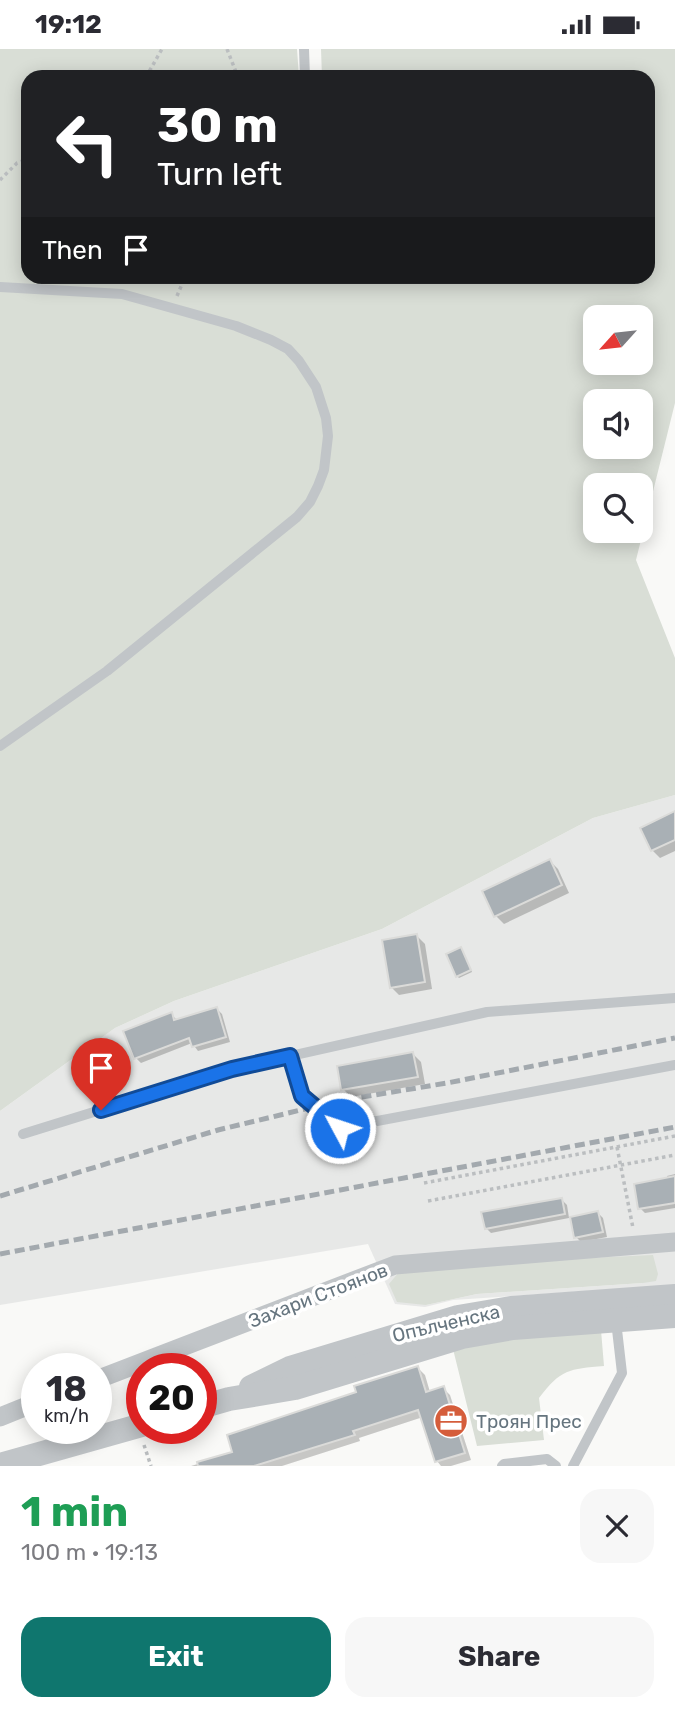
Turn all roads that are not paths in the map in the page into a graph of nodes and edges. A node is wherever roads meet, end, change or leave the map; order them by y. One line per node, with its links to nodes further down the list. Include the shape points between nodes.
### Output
1 (303, 49): 2 (lane)
2 (304, 70)
3 (0, 287): 4 (lane, via 122,294 271,339 288,349 316,387 326,418 327,453 318,486 297,517 107,671)
4 (0, 746)
5 (675, 998): 6 (lane, via 487,1012)
6 (290, 1056): 7 (lane, via 302,1096 340,1128); 8 (lane, via 232,1069)
7 (675, 1065)
8 (23, 1134)
9 (675, 1243): 13 (street, Захари Стоянов, via 395,1265)
10 (675, 1296): 14 (street, Опълченска, via 511,1308 458,1317 290,1368)
11 (675, 1316): 12 (street, Опълченска)
12 (616, 1320): 14 (street, Опълченска, via 462,1337 295,1388); 22 (lane, via 621,1373)
13 (112, 1374)
14 (229, 1399): 15 (street, Опълченска)
15 (217, 1402)
16 (21, 1408): 17 (street)
17 (0, 1417)
18 (126, 1430): 19 (street)
19 (0, 1465)
20 (502, 1466): 21 (lane, via 547,1459)
21 (556, 1466)
22 (573, 1466)

